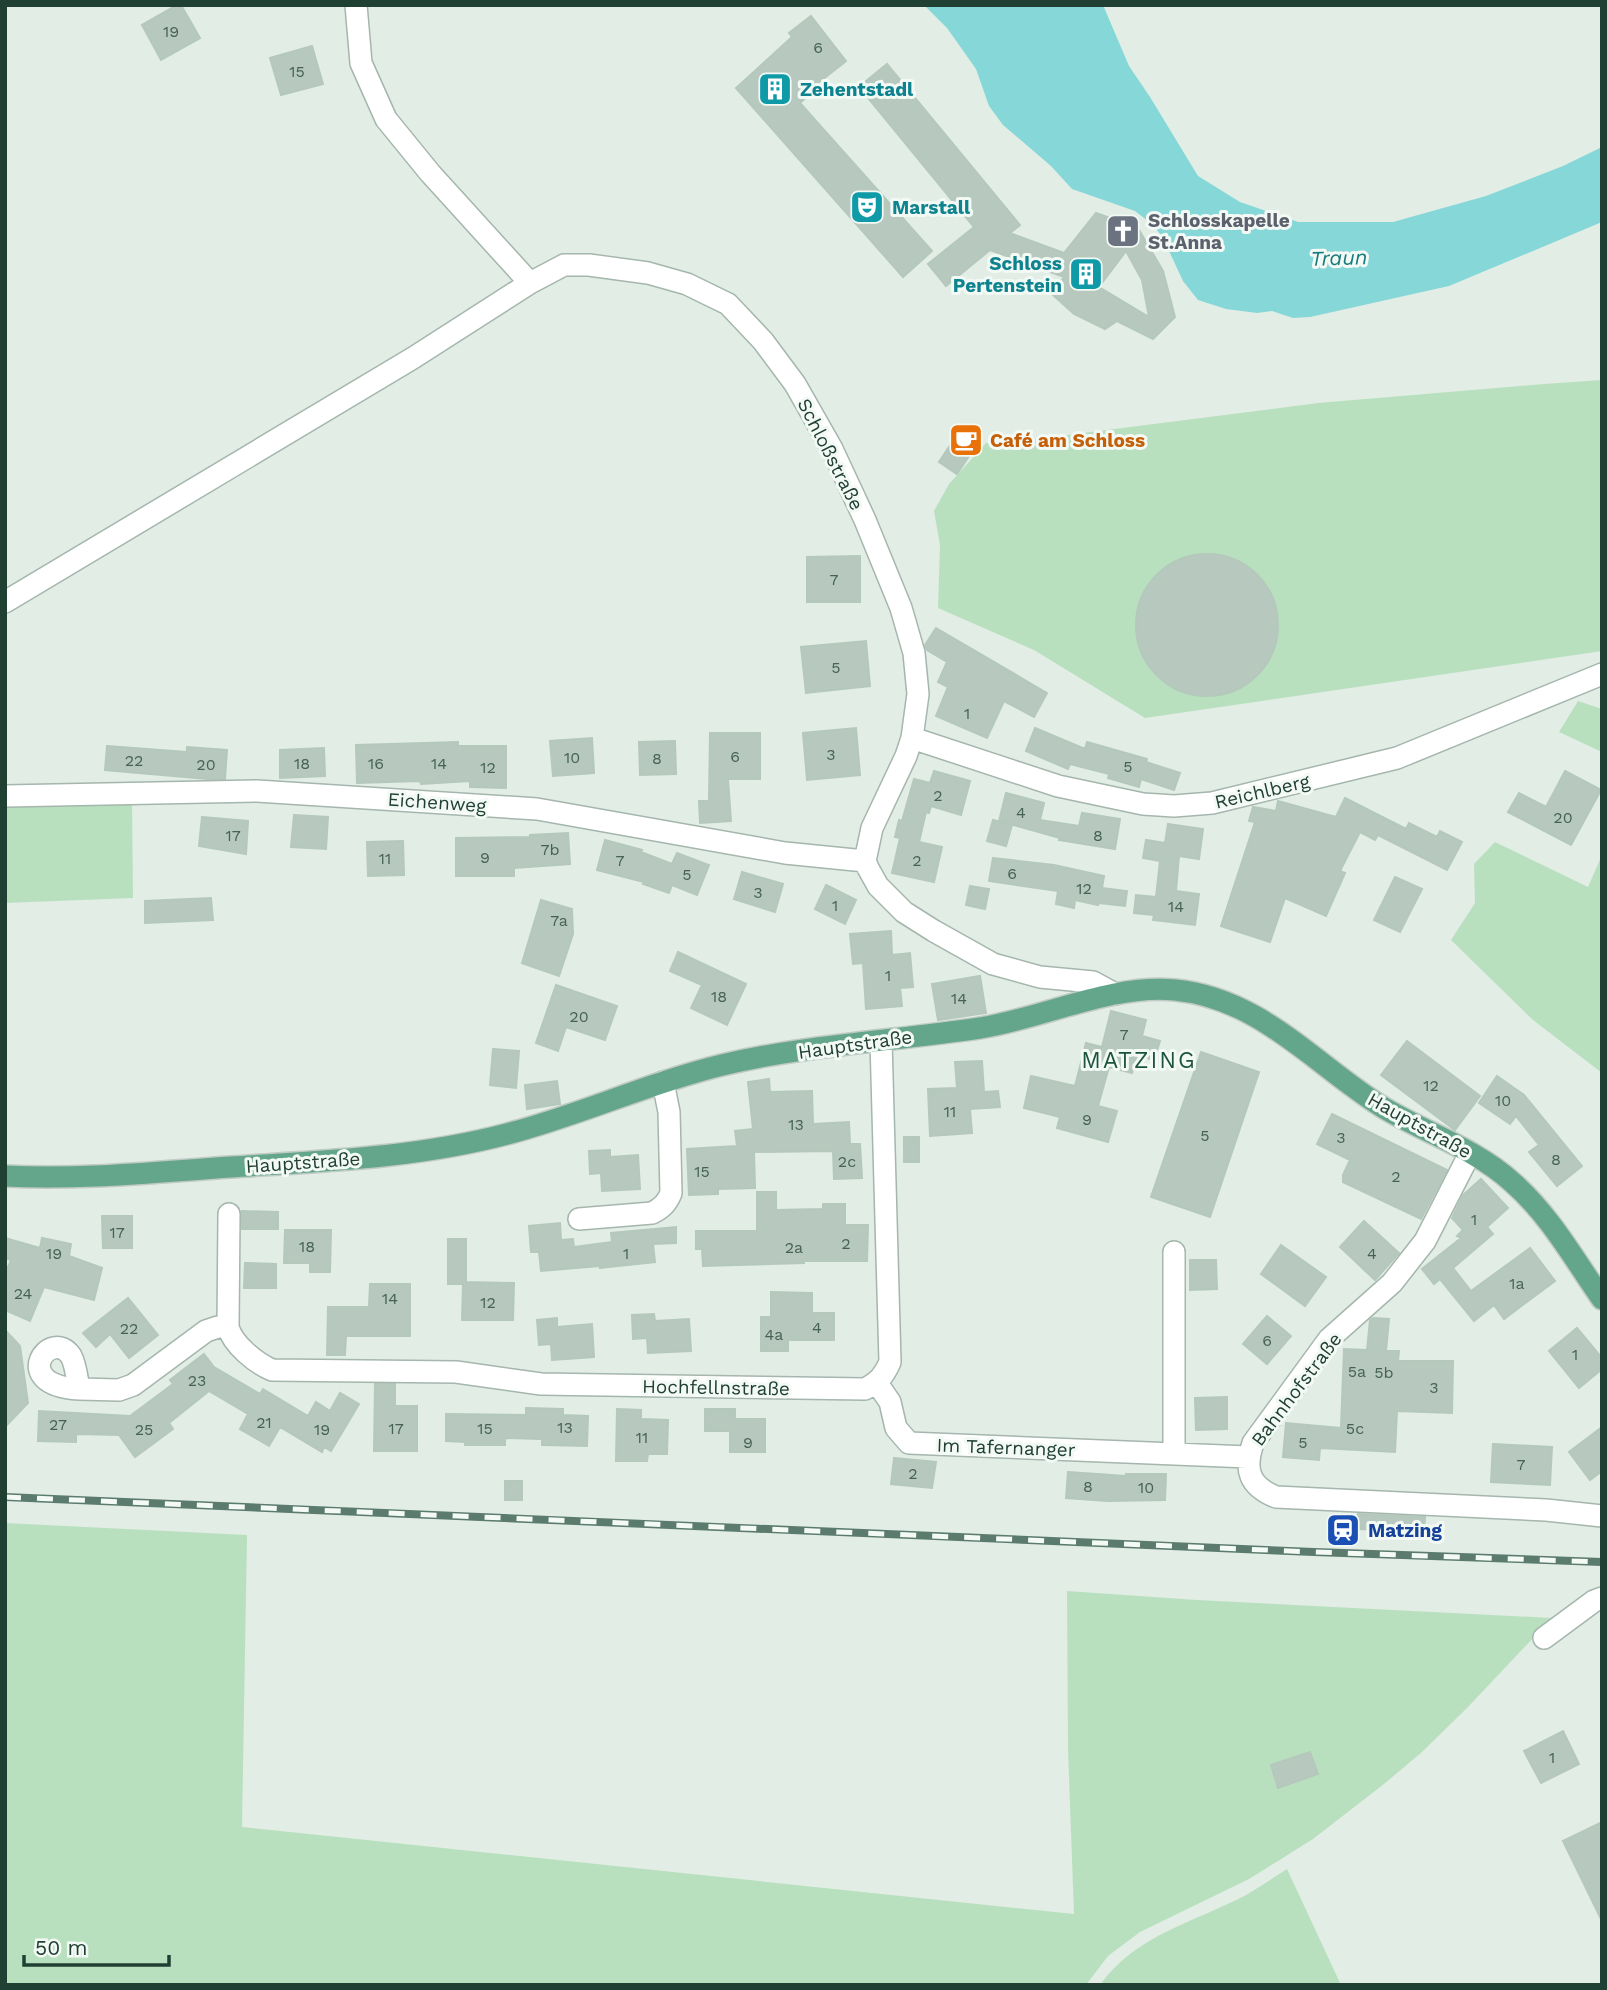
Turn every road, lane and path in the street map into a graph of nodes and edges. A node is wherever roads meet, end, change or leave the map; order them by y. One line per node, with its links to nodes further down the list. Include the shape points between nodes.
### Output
1 (356, 5): 2 (street, via 361,62 386,119)
2 (530, 283): 3 (street, Schloßstraße, via 413,358); 5 (street, Schloßstraße, via 564,265 648,273 687,284 728,304 763,341 795,384 832,449 901,608 914,653 918,694)
3 (5, 601)
4 (1602, 674): 5 (street, Reichlberg, via 1397,758 1212,803 1143,804 1082,791)
5 (912, 738): 7 (street, Schloßstraße, via 872,828)
6 (5, 796): 7 (street, Eichenweg, via 257,790 537,809 785,853)
7 (865, 861): 8 (street, via 878,886 904,912 993,964 1040,977 1093,982)
8 (1115, 994): 9 (main road, Hauptstraße, via 1013,1022); 11 (main road, Hauptstraße, via 1175,990 1244,1009 1387,1110)
9 (881, 1041): 10 (main road, Hauptstraße, via 739,1062); 18 (street, via 890,1362)
10 (663, 1082): 12 (main road, Hauptstraße, via 506,1135 386,1157 86,1176); 14 (street, via 669,1112 671,1193 667,1202 653,1213)
11 (1470, 1153): 16 (main road, Hauptstraße, via 1530,1199); 21 (street, Bahnhofstraße, via 1425,1241 1392,1283 1329,1339 1252,1443)
12 (5, 1175)
13 (229, 1214): 17 (street)
14 (579, 1219)
15 (1174, 1252): 20 (street)
16 (1602, 1299)
17 (229, 1327): 18 (street, Hochfellnstraße, via 230,1335 258,1364 272,1370 456,1373 541,1384 850,1390); 19 (street, via 206,1331 126,1388)
18 (877, 1383): 20 (street, Im Tafernanger, via 890,1402 896,1428 909,1443)
19 (79, 1389)
20 (1174, 1454): 21 (street, Im Tafernanger)
21 (1248, 1457): 22 (street, Bahnhofstraße, via 1254,1482 1276,1497)
22 (1602, 1516)
23 (1602, 1598): 24 (street)
24 (1545, 1638)

